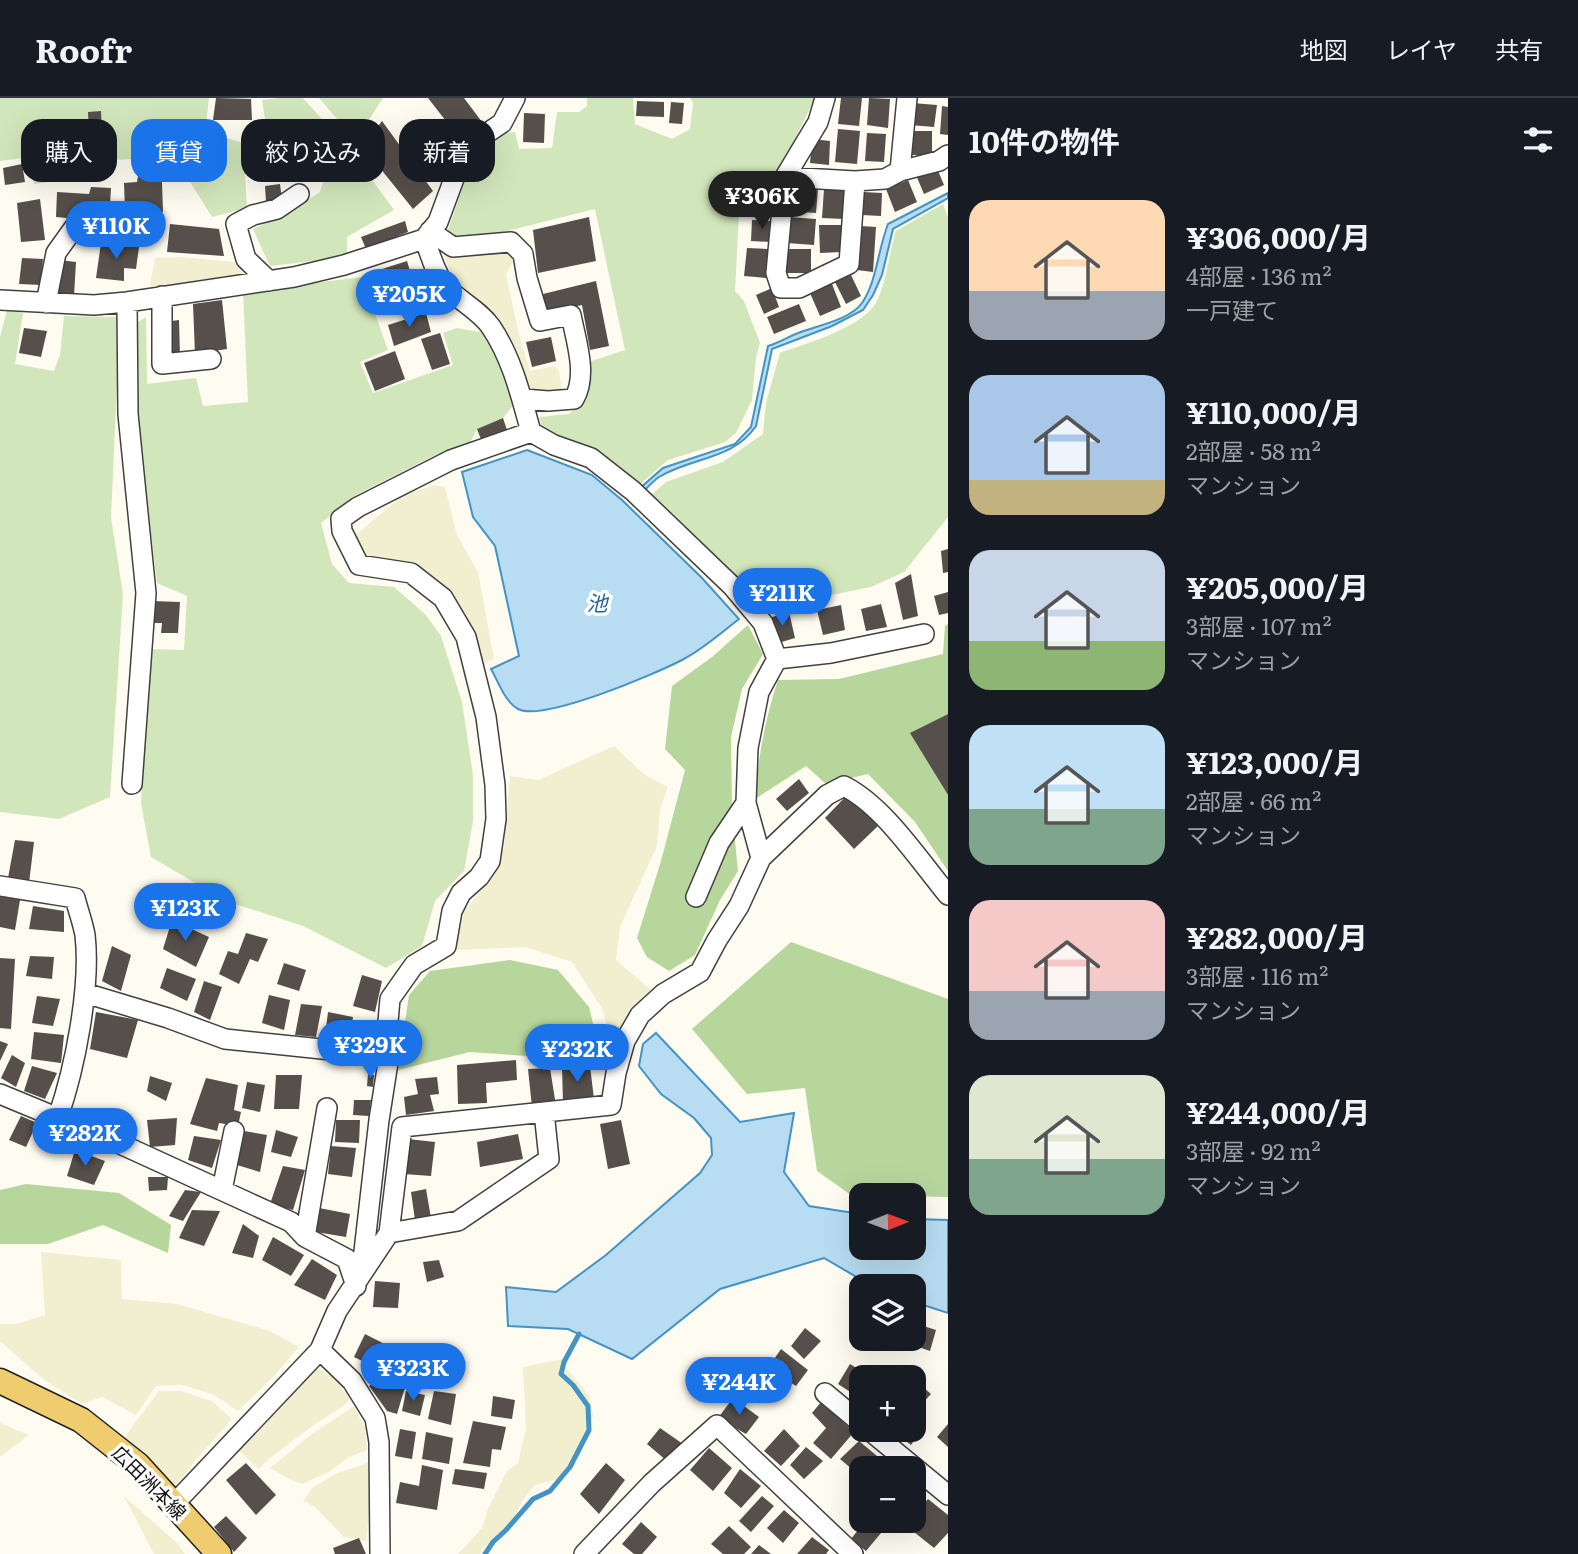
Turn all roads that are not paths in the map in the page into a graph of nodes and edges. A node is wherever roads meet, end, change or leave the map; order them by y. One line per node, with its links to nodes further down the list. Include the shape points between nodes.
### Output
1 (514, 98): 10 (street, via 502,123 471,144 438,222)
2 (825, 98): 6 (street, via 818,122)
3 (907, 98): 5 (street)
4 (945, 164): 5 (street)
5 (900, 172): 7 (street, via 885,179)
6 (785, 177): 7 (street); 7 (street, via 776,273 781,288 792,289 849,264)
7 (855, 181)
8 (299, 194): 11 (street, via 277,209 236,224 246,260)
9 (76, 225): 15 (street, via 56,253)
10 (427, 235): 11 (street, via 344,265); 17 (street, via 438,275 489,324); 17 (street, via 453,247 511,242 523,254 540,321 571,315 581,387 574,399)
11 (269, 281): 12 (street)
12 (162, 296): 14 (street); 16 (street, via 162,364)
13 (0, 300): 15 (street)
14 (127, 302): 15 (street); 21 (street, via 128,414 146,593)
15 (46, 303)
16 (211, 359)
17 (524, 399): 18 (street)
18 (531, 432): 20 (street, via 591,458 632,491 732,586 763,624); 28 (street, via 451,460 341,519 359,565 411,573 443,598 466,636 486,717 495,785 490,861 461,892 452,911 446,946 414,965 390,999)
19 (924, 634): 20 (street)
20 (777, 659): 22 (street, via 759,692 748,748)
21 (132, 784)
22 (746, 803): 23 (street); 26 (street, via 719,844)
23 (761, 859): 25 (street, via 827,795 844,786 860,794); 31 (street, via 700,972 663,994 640,1015 625,1041 611,1105)
24 (0, 886): 27 (street, via 75,898 85,935)
25 (948, 895)
26 (696, 897)
27 (85, 993): 28 (street, via 225,1039); 32 (street, via 69,1086)
28 (389, 1056): 37 (street)
29 (0, 1094): 32 (street)
30 (327, 1108): 36 (street)
31 (544, 1112): 35 (street, via 549,1159 457,1221); 35 (street, via 402,1127)
32 (58, 1117): 34 (street)
33 (234, 1131): 34 (street)
34 (222, 1190): 36 (street, via 291,1222)
35 (389, 1233): 37 (street)
36 (305, 1237): 37 (street, via 347,1259)
37 (356, 1286): 38 (street, via 337,1311)
38 (320, 1350): 44 (street); 46 (street, via 352,1381 375,1418)
39 (0, 1381): 44 (main road, 広田洲本線, via 81,1420 138,1465)
40 (825, 1393): 41 (street)
41 (849, 1413)
42 (884, 1442): 43 (street)
43 (948, 1495)
44 (174, 1504): 45 (main road, 広田洲本線)
45 (219, 1554)
46 (380, 1554)
47 (583, 1554): 48 (street, via 717,1425)
48 (853, 1554)

